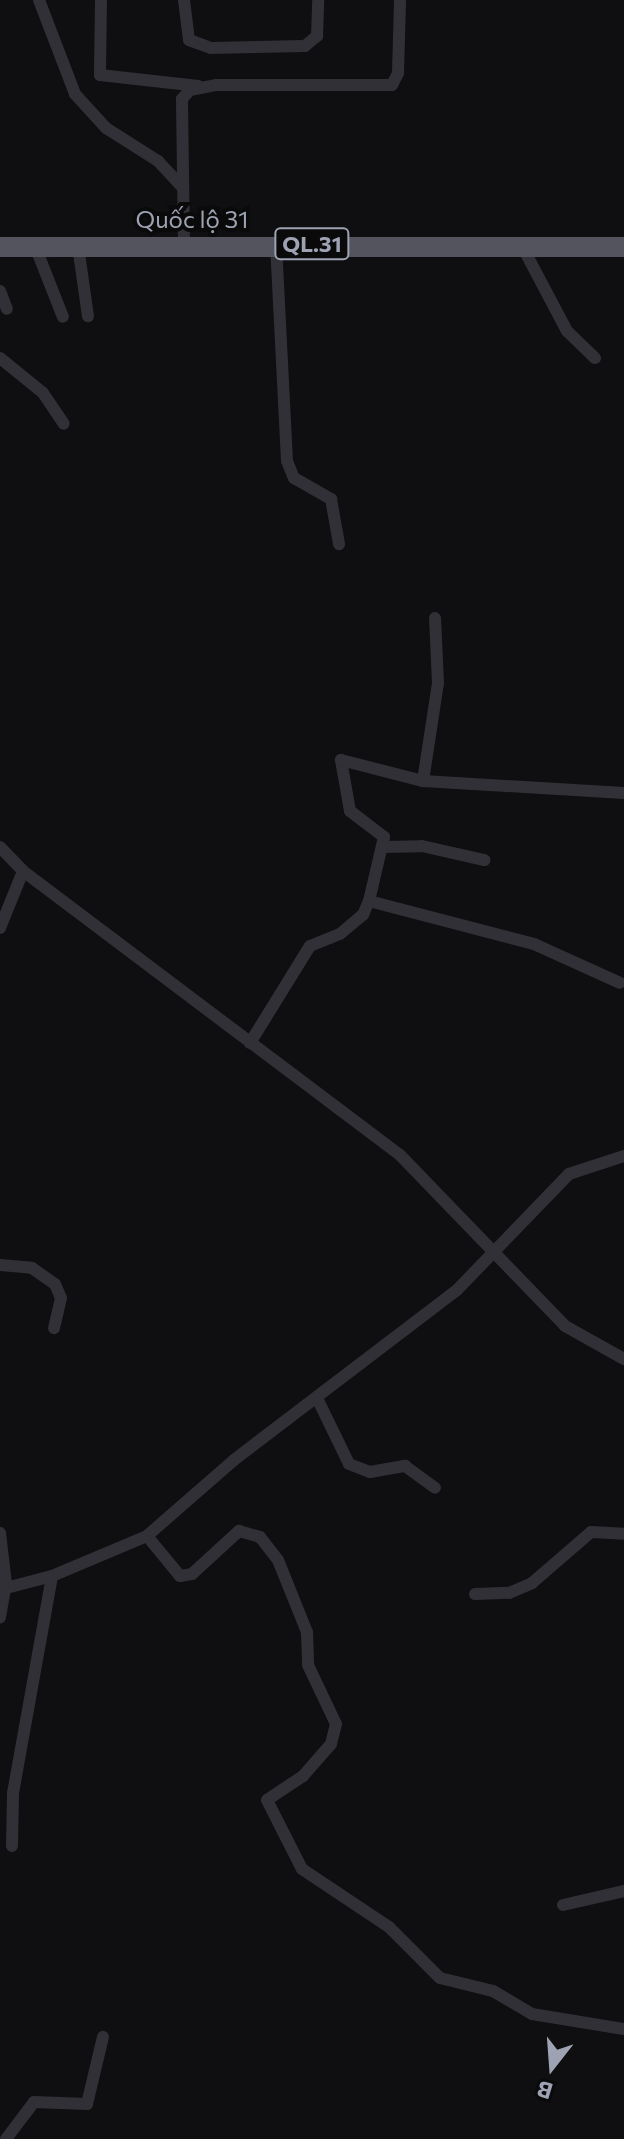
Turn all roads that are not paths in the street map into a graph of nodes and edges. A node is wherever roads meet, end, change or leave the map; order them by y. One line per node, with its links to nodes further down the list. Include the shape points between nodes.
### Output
1 (39, 0): 7 (street, via 75,94 106,128 158,161)
2 (101, 0): 6 (street, via 100,75)
3 (184, 0): 4 (street, via 189,40 211,48 305,46 317,36)
4 (318, 0)
5 (400, 0): 6 (street, via 398,73 392,85)
6 (201, 86): 7 (street, via 182,99)
7 (181, 186): 9 (street)
8 (276, 244): 9 (highway, Quốc lộ 31 / QL.31); 12 (highway, Quốc lộ 31 / QL.31); 22 (street, via 287,461 294,478 331,499)
9 (184, 245): 11 (highway, Quốc lộ 31 / QL.31)
10 (35, 246): 11 (highway, Quốc lộ 31 / QL.31); 13 (highway, Quốc lộ 31 / QL.31); 18 (street)
11 (78, 246): 17 (street)
12 (522, 246): 14 (highway, Quốc lộ 31 / QL.31); 20 (street, via 567,331)
13 (0, 247)
14 (624, 247)
15 (0, 291): 16 (street)
16 (7, 309)
17 (88, 316)
18 (63, 317)
19 (0, 358): 21 (street, via 43,393)
20 (595, 358)
21 (64, 424)
22 (339, 544)
23 (435, 618): 24 (street, via 437,694)
24 (423, 781): 25 (street); 27 (street, via 341,760 350,811 381,831)
25 (624, 793)
26 (0, 847): 29 (street)
27 (383, 847): 28 (street, via 422,846); 30 (street)
28 (484, 860)
29 (23, 871): 31 (street); 33 (street)
30 (369, 901): 32 (street, via 534,944); 33 (street, via 363,915 340,934 310,946)
31 (0, 928)
32 (620, 983)
33 (250, 1043): 35 (street, via 400,1155)
34 (624, 1156): 35 (street, via 569,1174)
35 (496, 1252): 38 (street, via 565,1326); 39 (street, via 457,1290)
36 (0, 1265): 37 (street, via 32,1268 52,1280 61,1298)
37 (54, 1328)
38 (624, 1359)
39 (317, 1398): 40 (street, via 349,1464 370,1472 411,1468); 43 (street)
40 (435, 1488)
41 (0, 1533): 45 (street)
42 (624, 1534): 46 (street, via 591,1532 532,1583 509,1593)
43 (147, 1536): 44 (street); 51 (street, via 180,1576 192,1574 239,1531 260,1537 278,1560 307,1632 308,1665 336,1724 331,1744 303,1776 267,1800 302,1869 389,1927 440,1978 493,1991 532,2014)
44 (52, 1576): 45 (street); 48 (street, via 15,1780)
45 (6, 1588): 47 (street)
46 (475, 1594)
47 (0, 1617)
48 (12, 1846)
49 (624, 1891): 50 (street)
50 (563, 1905)
51 (624, 2029)
52 (103, 2037): 53 (street, via 87,2104 34,2102)
53 (6, 2139)

